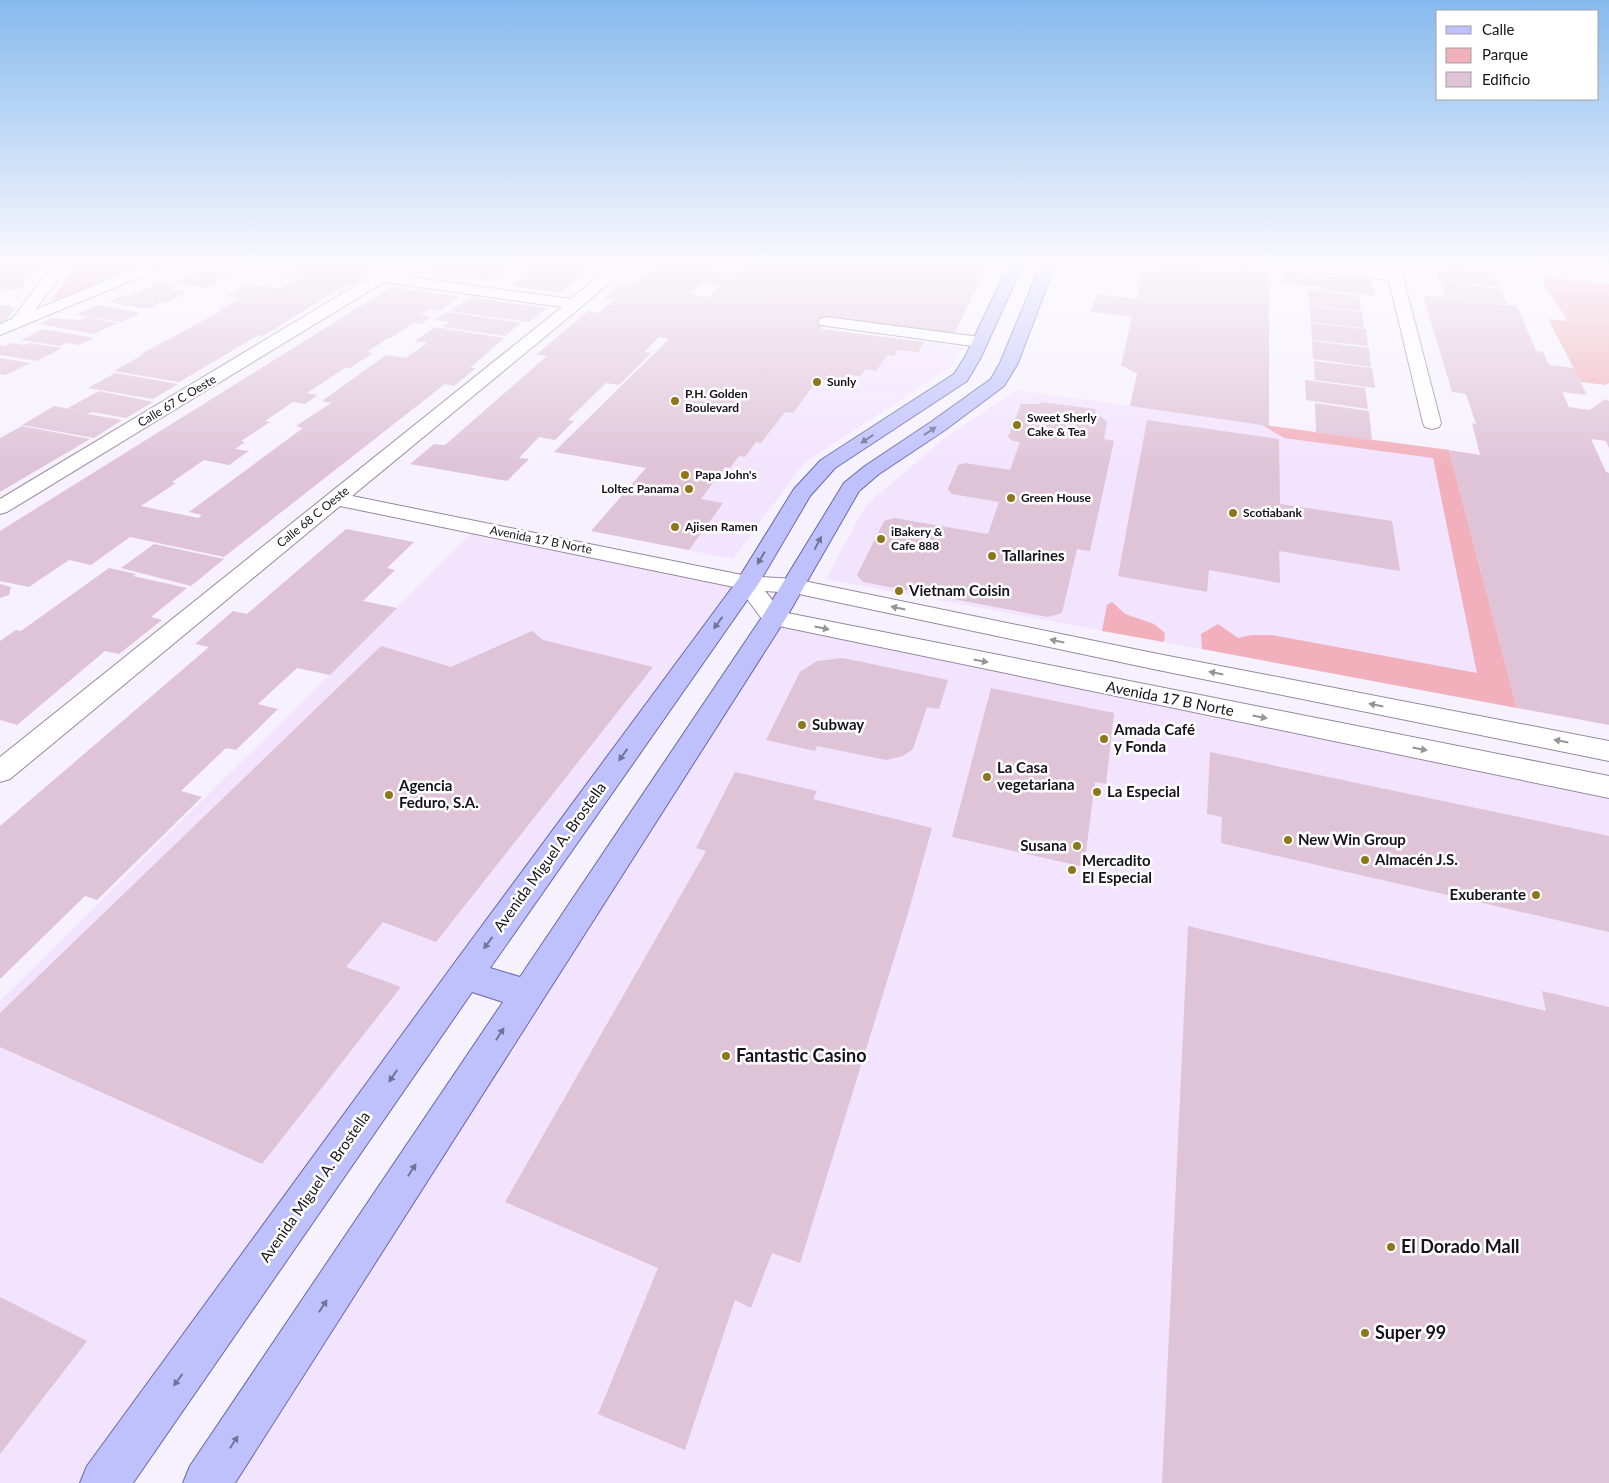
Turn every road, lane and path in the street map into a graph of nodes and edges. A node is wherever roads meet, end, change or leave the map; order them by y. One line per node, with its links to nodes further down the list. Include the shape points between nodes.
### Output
1 (292, 331): 10 (street, Calle 67 C Oeste)
2 (543, 331): 9 (street, Calle 68 C Oeste)
3 (897, 331): 7 (street)
4 (985, 331): 7 (main road, Avenida Miguel A. Brostella)
5 (1022, 331): 12 (main road, one-way to 5, via 851,487 998,382)
6 (1409, 331): 8 (street)
7 (980, 342): 11 (main road, Avenida Miguel A. Brostella, one-way to 11, via 961,376 828,464 813,478)
8 (1432, 423)
9 (336, 499): 11 (street, Avenida 17 B Norte); 15 (street, Calle 68 C Oeste)
10 (0, 508)
11 (746, 583): 12 (street, Avenida 17 B Norte); 13 (street); 17 (main road, Avenida Miguel A. Brostella, one-way to 17)
12 (794, 586): 13 (main road); 14 (street, Avenida 17 B Norte, one-way to 12, via 1149,660)
13 (774, 618): 16 (street, Avenida 17 B Norte, one-way to 16); 18 (main road)
14 (1609, 750)
15 (0, 772)
16 (1609, 788)
17 (465, 975): 18 (main road); 19 (main road, Avenida Miguel A. Brostella, one-way to 19)
18 (526, 994): 20 (main road, one-way to 18)
19 (104, 1483)
20 (207, 1483)

